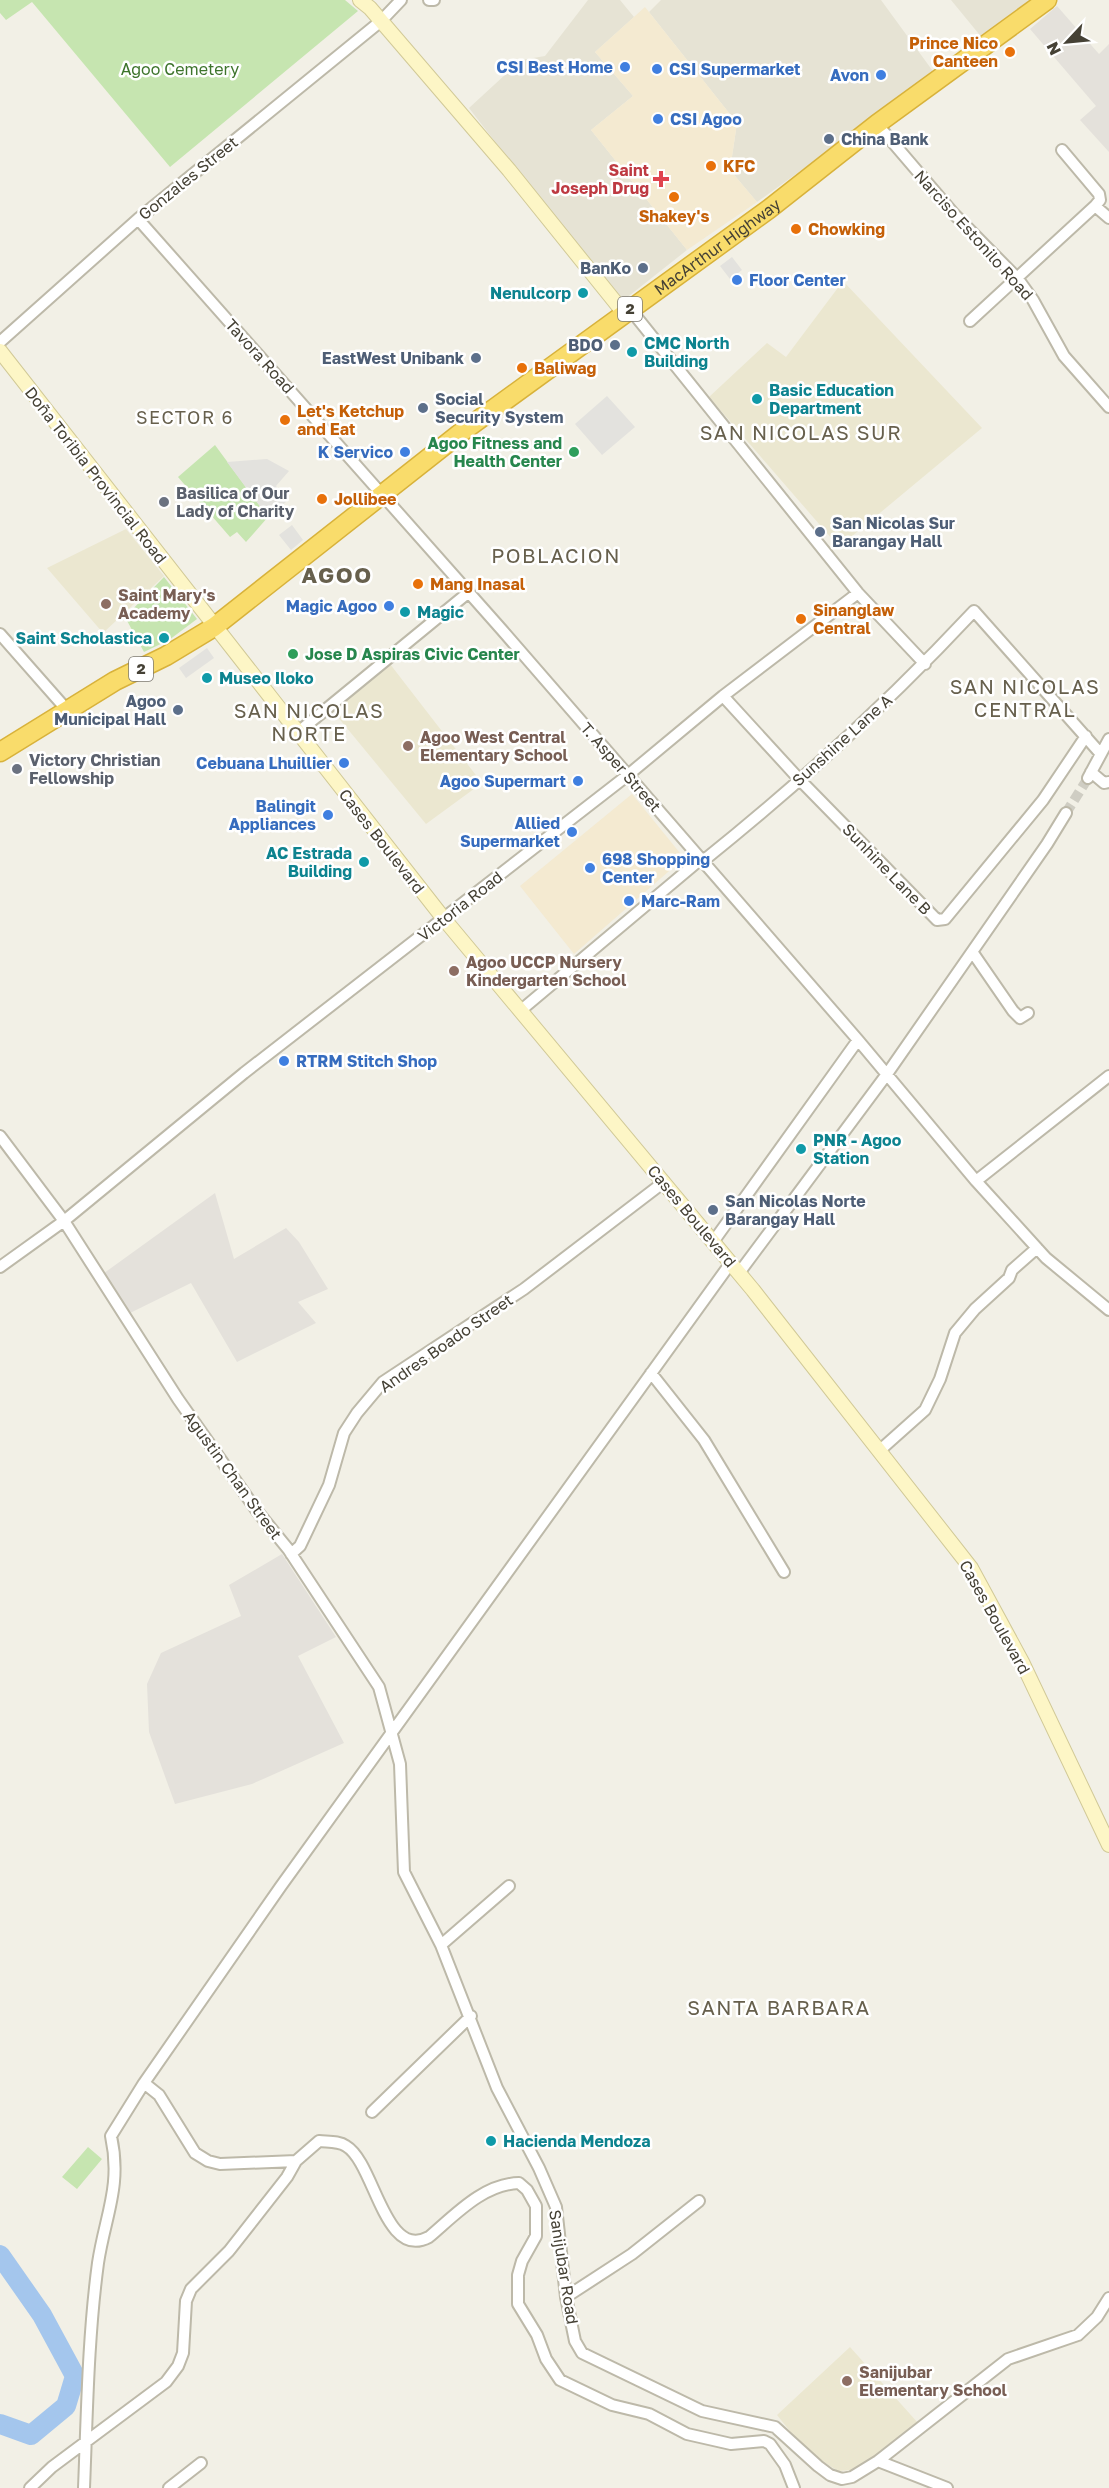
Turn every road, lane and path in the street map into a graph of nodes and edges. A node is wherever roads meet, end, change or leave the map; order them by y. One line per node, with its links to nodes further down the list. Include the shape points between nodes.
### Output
1 (360, 0): 6 (street)
2 (401, 0): 6 (street, Gonzales Street)
3 (429, 0): 4 (street)
4 (434, 0)
5 (1047, 0): 7 (highway, MacArthur Highway / 2)
6 (381, 21): 11 (street, Gonzales Street); 13 (street)
7 (877, 124): 12 (street, Narciso Estonilo Road, via 954,214); 13 (highway, MacArthur Highway / 2)
8 (1062, 150): 9 (street, via 1099,194)
9 (1095, 206): 10 (street); 12 (street)
10 (1109, 218)
11 (138, 219): 15 (street, Gonzales Street); 18 (street, Tavora Road)
12 (1018, 279): 14 (street); 17 (street, Narciso Estonilo Road, via 1064,356)
13 (627, 311): 18 (highway, MacArthur Highway / 2); 20 (street)
14 (970, 321)
15 (0, 342)
16 (0, 351): 21 (street, Doña Toribia Provincial Road)
17 (1109, 407)
18 (383, 494): 19 (street, T. Asper Street); 21 (highway, MacArthur Highway / 2)
19 (469, 592): 26 (street); 31 (street, T. Asper Street)
20 (858, 594): 23 (street); 24 (street, Victoria Road)
21 (214, 627): 25 (highway, MacArthur Highway / 2); 26 (street, Cases Boulevard)
22 (0, 634): 25 (street)
23 (925, 664): 27 (street, Sunshine Lane A, via 974,611); 32 (street, Sunshine Lane A)
24 (723, 696): 31 (street, Victoria Road); 32 (street, Sunhine Lane B)
25 (67, 710): 29 (highway, MacArthur Highway / 2)
26 (297, 733): 36 (street, Cases Boulevard)
27 (1086, 736): 30 (street); 32 (street, Sunhine Lane B, via 1043,800 945,919 937,920 926,910)
28 (1109, 739): 30 (street)
29 (0, 752)
30 (1100, 753): 33 (street, via 1089,775)
31 (628, 775): 35 (street, T. Asper Street); 36 (street, Victoria Road)
32 (799, 779): 35 (street, Sunshine Lane A)
33 (1109, 782)
34 (1066, 813): 37 (street)
35 (702, 860): 38 (street, Sunshine Lane A); 40 (street, T. Asper Street)
36 (444, 919): 38 (street, Cases Boulevard); 46 (street, Victoria Road, via 244,1073)
37 (973, 953): 39 (street, via 1013,1011 1020,1018); 41 (street)
38 (520, 1011): 45 (street, Cases Boulevard)
39 (1028, 1013)
40 (858, 1040): 41 (street, T. Asper Street); 47 (street)
41 (887, 1074): 44 (street, T. Asper Street); 50 (street)
42 (1109, 1076): 44 (street)
43 (0, 1136): 46 (street, Agustin Chan Street)
44 (976, 1181): 48 (street, T. Asper Street)
45 (664, 1182): 47 (street, Cases Boulevard); 54 (street, Andres Boado Street, via 524,1289 383,1382 344,1433 328,1485 300,1546)
46 (64, 1221): 49 (street, Victoria Road); 54 (street, Agustin Chan Street, via 178,1399)
47 (713, 1242): 50 (street, Cases Boulevard)
48 (1037, 1248): 51 (street, T. Asper Street); 53 (street, via 955,1333 925,1410)
49 (0, 1267)
50 (735, 1269): 52 (street); 53 (street, Cases Boulevard)
51 (1109, 1310)
52 (651, 1372): 55 (street, via 704,1440); 56 (street)
53 (879, 1451): 57 (street, Cases Boulevard, via 985,1591)
54 (291, 1554): 56 (street, Agustin Chan Street, via 372,1673)
55 (784, 1572)
56 (391, 1733): 59 (street, Sanijubar Road, via 400,1764 404,1872); 61 (street)
57 (1109, 1845)
58 (509, 1886): 59 (street)
59 (441, 1945): 60 (street, Sanijubar Road)
60 (471, 2016): 62 (street); 65 (street, Sanijubar Road, via 497,2088 556,2207)
61 (144, 2083): 63 (street, via 159,2095 195,2153 208,2162); 67 (street, via 111,2136 117,2162 99,2262)
62 (372, 2112)
63 (296, 2161): 67 (street, via 229,2251 191,2289 178,2366 166,2382); 73 (street, via 319,2141 349,2147 385,2214 401,2237 410,2242 429,2237 474,2199 506,2184 519,2183 536,2206 536,2236 518,2275 518,2304 560,2380 612,2405 649,2414 687,2434 731,2444 764,2441 785,2465)
64 (699, 2201): 65 (street, via 632,2254)
65 (566, 2297): 68 (street, Sanijubar Road, via 577,2347 588,2357 702,2411 776,2427 830,2475 852,2477)
66 (1109, 2298): 68 (street, Sanijubar Road, via 1097,2317 1078,2335 1008,2359)
67 (86, 2444): 70 (street); 71 (street)
68 (878, 2461): 74 (street)
69 (201, 2463): 72 (street)
70 (30, 2488)
71 (84, 2488)
72 (169, 2488)
73 (794, 2488)
74 (947, 2488)

